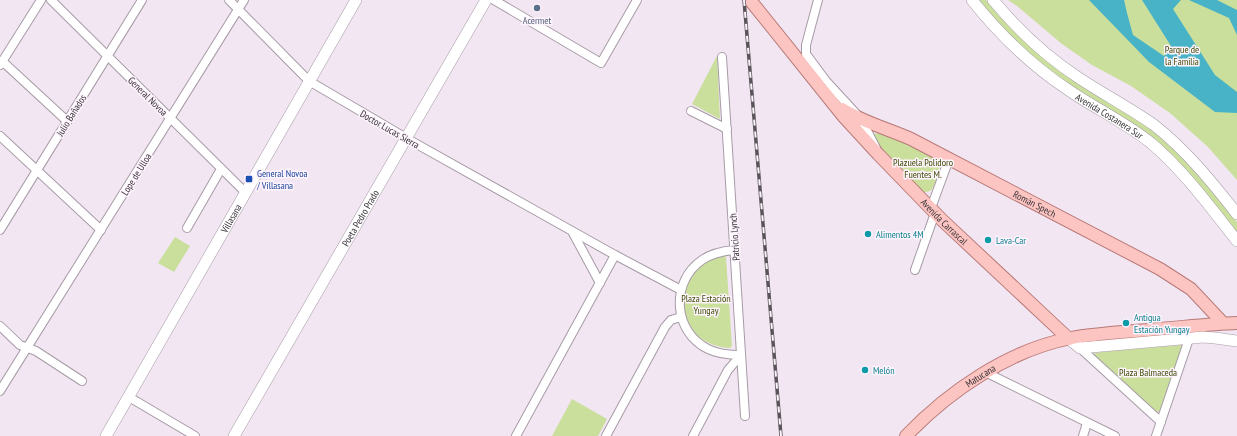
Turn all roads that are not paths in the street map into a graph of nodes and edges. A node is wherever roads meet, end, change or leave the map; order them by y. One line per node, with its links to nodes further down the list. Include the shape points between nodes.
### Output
1 (40, 0): 17 (street)
2 (51, 0): 15 (street, General Novoa)
3 (142, 0): 15 (street, Julio Bañados)
4 (229, 0): 14 (street, Doctor Lucas Sierra)
5 (244, 0): 14 (street, Lope de Ulloa)
6 (356, 0): 18 (street, Villasana)
7 (486, 0): 25 (street, Poeta Pedro Prado)
8 (494, 0): 9 (street, via 601,63)
9 (637, 0)
10 (750, 0): 22 (main road, Avenida Carrascal, via 834,103)
11 (818, 0): 22 (street, via 806,54)
12 (972, 0): 36 (street, Avenida Costanera Sur, via 1006,39 1036,66 1066,89 1150,143 1170,161)
13 (993, 0): 31 (street, Avenida Costanera Sur, via 1025,35 1052,58 1173,141 1201,169)
14 (239, 10): 18 (street, Doctor Lucas Sierra); 20 (street, Lope de Ulloa)
15 (107, 56): 20 (street, General Novoa); 21 (street, Julio Bañados)
16 (722, 57): 23 (street, Patricio Lynch)
17 (1, 63): 21 (street)
18 (310, 81): 25 (street, Doctor Lucas Sierra); 29 (street, Villasana)
19 (691, 111): 23 (street)
20 (170, 119): 27 (street, General Novoa); 34 (street, Lope de Ulloa)
21 (67, 121): 28 (street, Julio Bañados)
22 (862, 126): 26 (main road, Román Spech, via 879,126); 30 (main road, Avenida Carrascal, via 878,154)
23 (727, 129): 37 (street, Patricio Lynch)
24 (0, 136): 28 (street)
25 (407, 138): 35 (street, Doctor Lucas Sierra); 61 (street, Poeta Pedro Prado)
26 (949, 160): 30 (street); 43 (main road, Román Spech, via 1174,277 1198,295)
27 (221, 169): 29 (street, General Novoa); 32 (street)
28 (37, 170): 33 (street, Julio Bañados); 34 (street)
29 (245, 192): 55 (street, Villasana)
30 (933, 210): 39 (street); 46 (main road, Avenida Carrascal)
31 (1237, 214)
32 (187, 228)
33 (0, 230)
34 (101, 230): 49 (street, Lope de Ulloa)
35 (572, 231): 38 (street, Doctor Lucas Sierra); 40 (street)
36 (1237, 241)
37 (734, 250): 41 (street, via 713,254 698,263 686,278); 51 (street, Patricio Lynch)
38 (616, 255): 40 (street); 41 (street, Doctor Lucas Sierra)
39 (915, 270)
40 (600, 283): 62 (street)
41 (681, 290): 42 (street)
42 (681, 316): 51 (street, via 691,335 703,346 718,353); 63 (street, via 671,320 665,327)
43 (1223, 323): 44 (main road, Matucana); 46 (main road, Matucana)
44 (1237, 323)
45 (0, 326): 49 (street)
46 (1069, 339): 50 (street, Avenida Carrascal); 52 (main road, Matucana, via 1042,346)
47 (1189, 339): 48 (street, via 1215,338); 50 (street); 57 (street)
48 (1237, 341)
49 (27, 348): 53 (street, via 36,351); 54 (street, Lope de Ulloa)
50 (1080, 348): 57 (street, Avenida Carrascal)
51 (741, 355): 56 (street, Patricio Lynch); 64 (street, via 728,370)
52 (985, 372): 58 (street); 65 (main road, Matucana, via 947,398)
53 (82, 381)
54 (0, 391)
55 (128, 397): 59 (street, Villasana); 60 (street)
56 (745, 416)
57 (1161, 422): 68 (street)
58 (1087, 423): 66 (street); 67 (street)
59 (106, 436)
60 (195, 436)
61 (234, 436)
62 (516, 436)
63 (606, 436)
64 (693, 436)
65 (906, 436)
66 (1083, 436)
67 (1114, 436)
68 (1156, 436)

